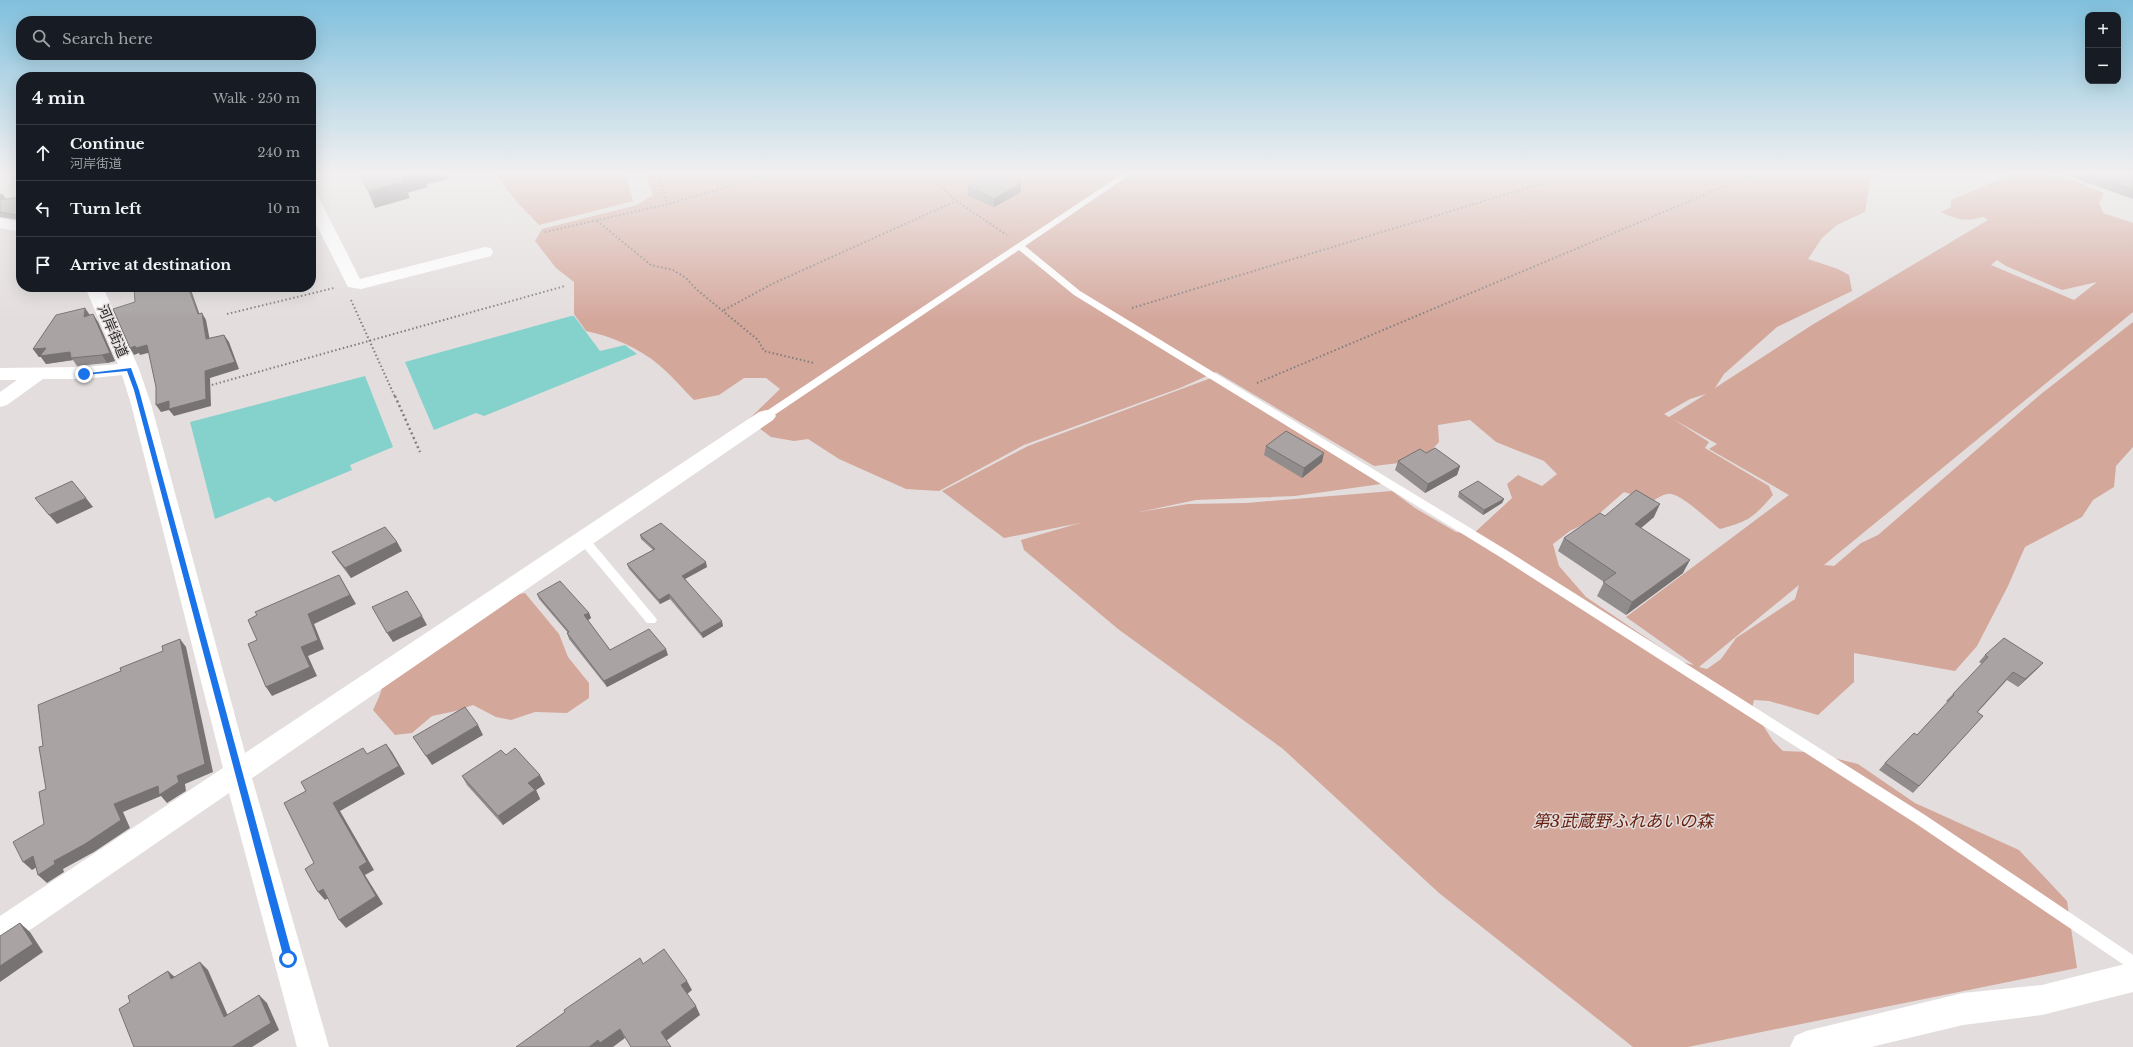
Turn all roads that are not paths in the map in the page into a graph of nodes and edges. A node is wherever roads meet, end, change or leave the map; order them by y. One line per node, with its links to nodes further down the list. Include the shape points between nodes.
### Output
1 (0, 223): 4 (street)
2 (322, 223): 6 (street, via 349,284 361,284)
3 (1053, 223): 5 (lane)
4 (16, 226)
5 (1020, 245): 12 (lane); 17 (lane, via 1077,293 1504,554 1914,815)
6 (485, 252)
7 (96, 292): 8 (street, 河岸街道)
8 (129, 369): 10 (street); 15 (street, 河岸街道, via 141,404)
9 (0, 374): 10 (street)
10 (36, 375): 11 (street)
11 (0, 401)
12 (766, 416): 13 (street)
13 (583, 539): 14 (lane); 15 (street)
14 (651, 620)
15 (237, 772): 16 (street); 19 (street, 河岸街道)
16 (0, 933)
17 (2133, 964)
18 (2133, 976): 20 (street, via 2042,1000 1963,1009)
19 (314, 1047)
20 (1806, 1047)

